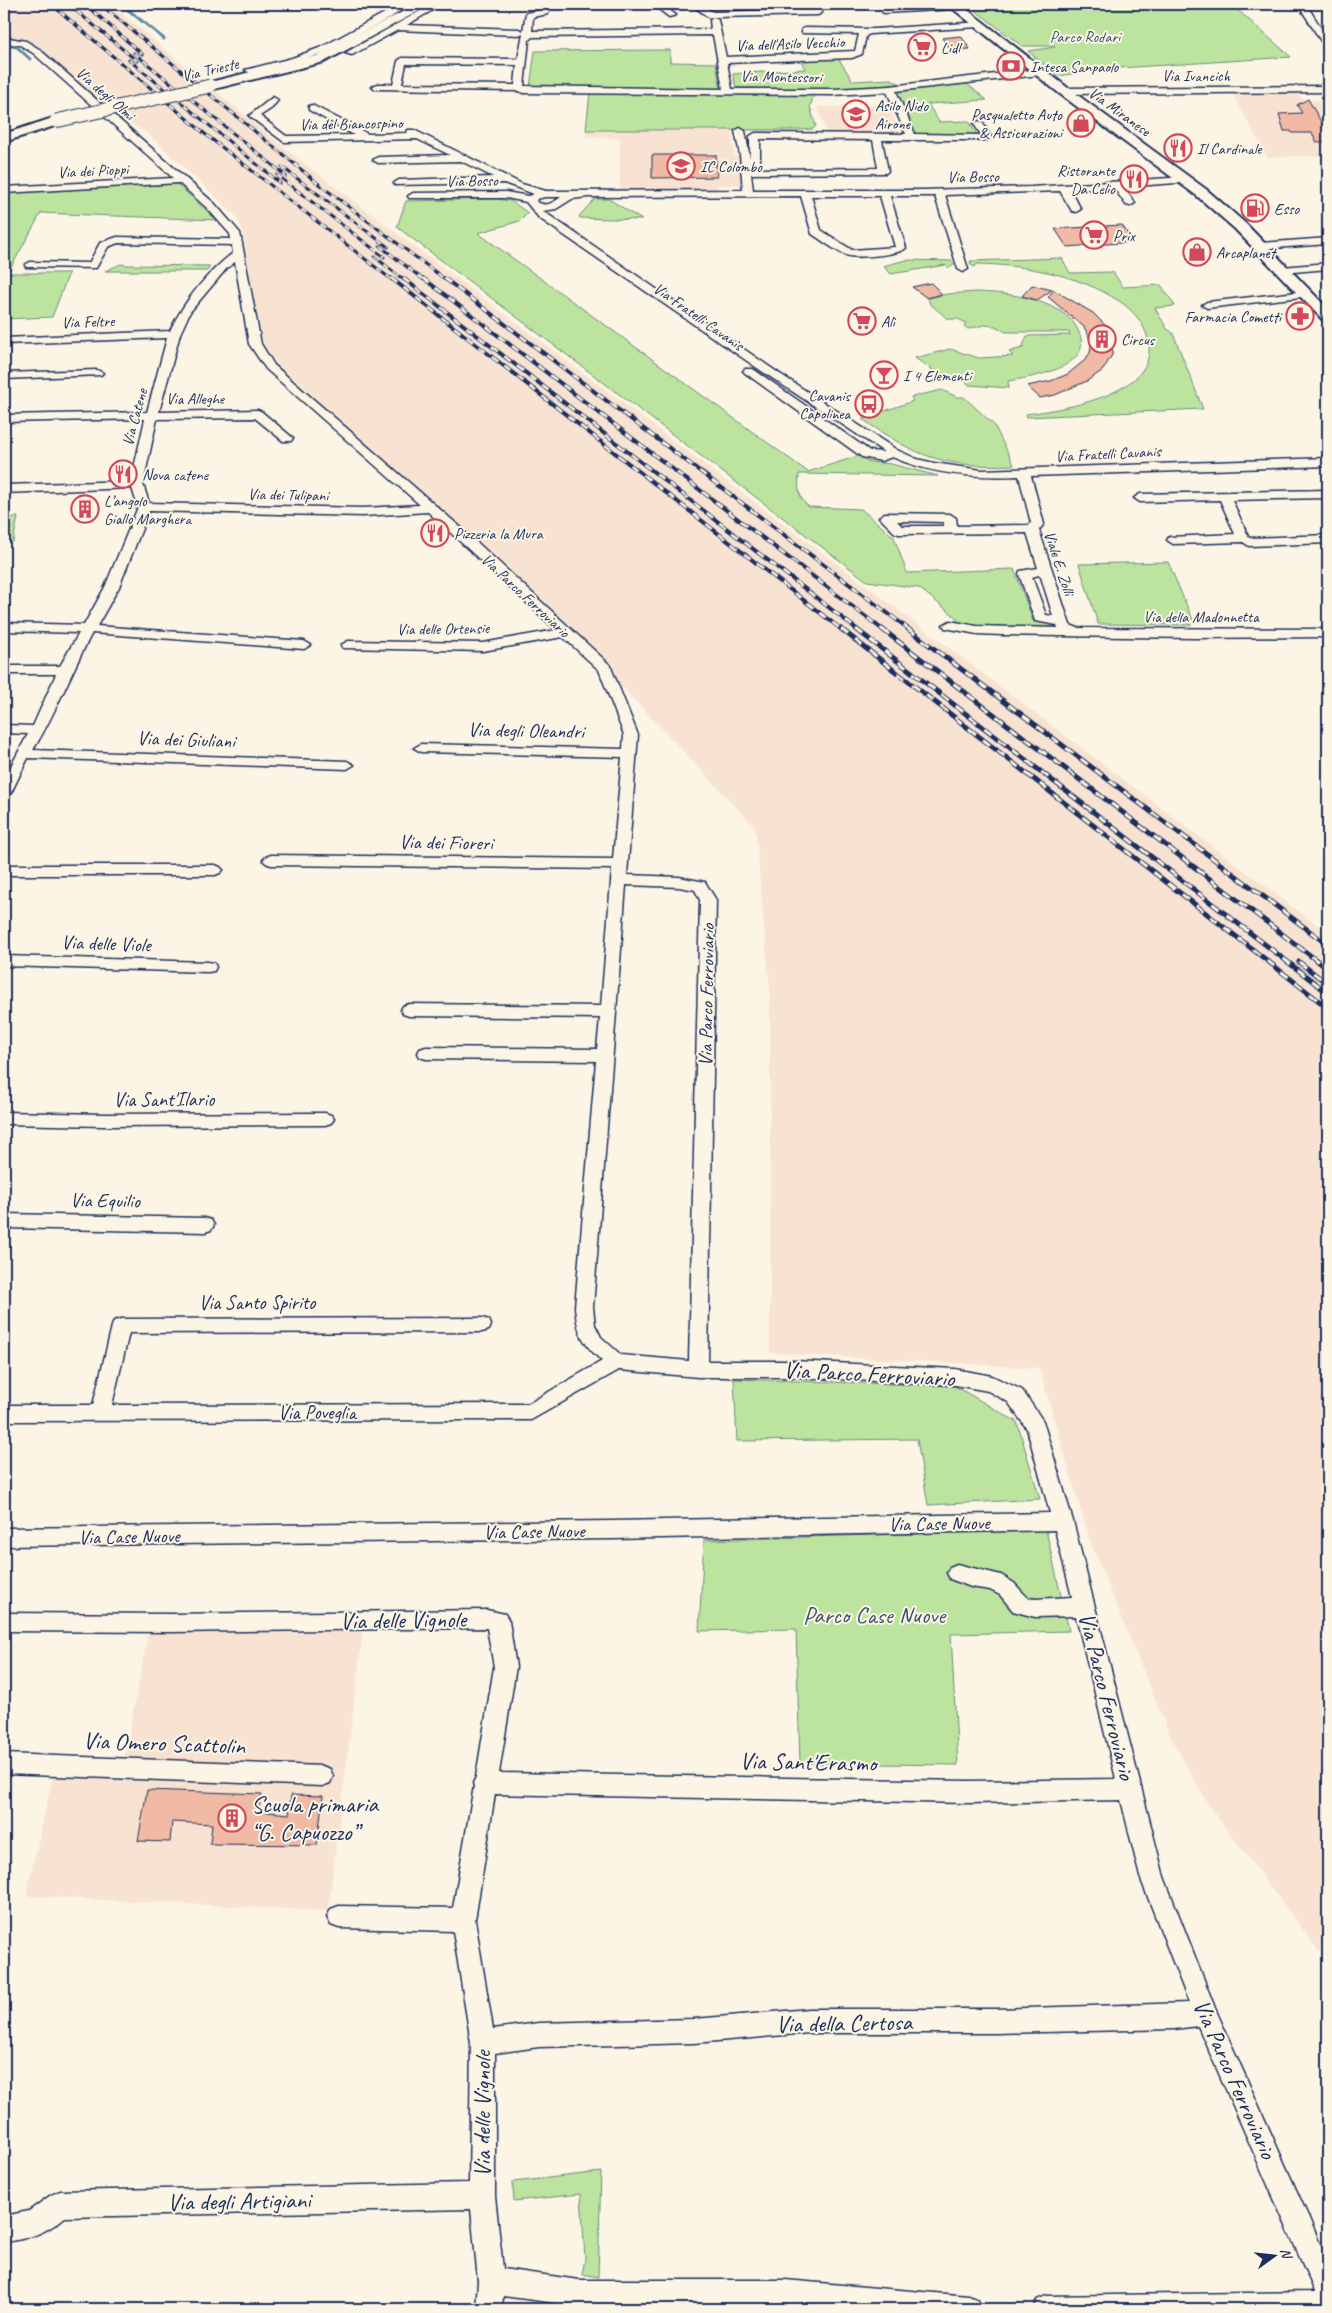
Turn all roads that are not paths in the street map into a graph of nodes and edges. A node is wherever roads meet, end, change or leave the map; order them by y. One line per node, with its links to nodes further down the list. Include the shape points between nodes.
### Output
1 (439, 4): 13 (street)
2 (656, 4): 9 (street)
3 (695, 4): 10 (street)
4 (1302, 4): 19 (street)
5 (416, 5): 23 (street, via 387,16 325,49 295,60); 41 (street, Via Trieste, bridge, via 339,50 307,63 62,119)
6 (954, 5): 7 (street, Via Miranese); 12 (street, Via Miranese)
7 (884, 10)
8 (545, 12): 17 (street, via 528,15)
9 (672, 15)
10 (711, 15): 11 (street); 16 (street)
11 (821, 18): 14 (street, Via dell'Asilo Vecchio); 15 (street, Via dell'Asilo Vecchio)
12 (979, 24): 15 (street, Via dell'Asilo Vecchio); 24 (street, Via Miranese)
13 (396, 28): 17 (street); 20 (street)
14 (804, 31)
15 (872, 31): 21 (street, Via dell'Asilo Vecchio, via 862,35 859,52 852,55)
16 (716, 32): 17 (street); 21 (street)
17 (523, 33): 22 (street)
18 (4, 40): 44 (street, Via degli Olmi, via 36,51)
19 (1328, 46)
20 (349, 53)
21 (723, 60): 30 (street)
22 (524, 62): 26 (street, via 402,61); 27 (street)
23 (250, 70)
24 (1040, 72): 28 (street, Via Montessori); 31 (street, Via Miranese)
25 (377, 86): 26 (street, Via Montessori)
26 (396, 87): 27 (street, Via Montessori)
27 (520, 89): 30 (street, Via Montessori); 32 (street, Via Montessori, via 514,95)
28 (890, 89): 30 (street, Via Montessori); 40 (street)
29 (1328, 90): 31 (street, Via Ivancich)
30 (728, 91)
31 (1064, 91): 45 (street, Via Miranese)
32 (409, 94)
33 (273, 100): 38 (street, Via del Biancospino, via 254,116 284,139)
34 (312, 108): 38 (street)
35 (979, 124): 40 (street, via 987,138)
36 (740, 131): 55 (street)
37 (418, 136): 38 (street, Via del Biancospino); 42 (street, Via Bosso)
38 (366, 137)
39 (877, 137): 39 (street, via 755,136 755,172 883,171); 40 (street)
40 (912, 137)
41 (4, 138)
42 (459, 158): 43 (street, Via Bosso); 46 (street, Via Bosso)
43 (378, 160)
44 (183, 180): 50 (street, Via dei Pioppi); 65 (street, Via Parco Ferroviario, via 230,226)
45 (1185, 180): 48 (street, Via Bosso); 64 (street, Via Miranese)
46 (502, 181): 47 (street, Via Bosso); 53 (street, Via Bosso); 60 (street, Via Bosso)
47 (399, 183)
48 (1117, 185): 49 (street, Via Bosso); 59 (street)
49 (1063, 188): 51 (street, Via Bosso); 61 (street)
50 (4, 190)
51 (940, 192): 52 (street, Via Bosso); 68 (street)
52 (884, 193): 56 (street, Via Bosso); 56 (street, via 901,248 854,254 816,232)
53 (549, 194): 54 (street, Via Bosso); 58 (street, Via Bosso); 60 (street, Via Bosso)
54 (588, 194): 55 (street, Via Bosso); 58 (street, Via Bosso)
55 (748, 194): 56 (street, Via Bosso)
56 (805, 194)
57 (413, 196): 60 (street, Via Bosso, via 506,195)
58 (559, 203): 60 (street, Via Bosso); 62 (street, Via Fratelli Cavanis, via 558,216)
59 (1130, 203)
60 (535, 204): 62 (street, Via Fratelli Cavanis); 80 (street, Via Fratelli Cavanis, via 533,220)
61 (1076, 209)
62 (570, 233): 81 (street, Via Fratelli Cavanis)
63 (1328, 241): 64 (street)
64 (1260, 246): 69 (street, Via Miranese)
65 (238, 248): 66 (street, via 117,240 104,245 92,266); 73 (street, Via Catene, via 185,311); 91 (street, Via Parco Ferroviario, via 255,344 260,355)
66 (30, 265)
67 (1328, 266): 69 (street)
68 (963, 269)
69 (1282, 270): 70 (street, Via Miranese)
70 (1306, 294): 71 (street); 72 (street, Via Miranese)
71 (1207, 305)
72 (1328, 316)
73 (174, 334): 74 (street, Via Feltre); 77 (street, Via Catene)
74 (4, 341)
75 (97, 373): 76 (street)
76 (4, 376)
77 (152, 414): 78 (street, Via Alleghe); 79 (street, Via Alleghe, via 258,414); 85 (street, Via Catene)
78 (4, 418)
79 (287, 438)
80 (854, 445): 81 (street, Via Fratelli Cavanis, via 868,449); 82 (street, Via Fratelli Cavanis, via 872,456 883,457)
81 (880, 446): 82 (street, Via Fratelli Cavanis)
82 (893, 453): 84 (street, Via Fratelli Cavanis, via 913,462 952,471)
83 (1328, 462): 84 (street, Via Fratelli Cavanis)
84 (1024, 473): 92 (street, Viale E. Zolli, via 1038,524)
85 (136, 484): 86 (street); 90 (street)
86 (4, 490)
87 (1328, 494): 88 (street)
88 (1224, 496): 89 (street); 95 (street, via 1243,538)
89 (1140, 498)
90 (144, 507): 91 (street, Via dei Tulipani, via 363,512); 101 (street, via 112,587)
91 (431, 508): 103 (street, Via Parco Ferroviario)
92 (1032, 529): 93 (street); 97 (street, Viale E. Zolli)
93 (951, 530)
94 (1328, 539): 96 (street)
95 (1173, 540)
96 (1249, 542)
97 (1047, 575): 98 (street, Viale E. Zolli); 98 (street, via 1041,571 1025,574 1040,618 1056,621)
98 (1060, 616): 102 (street, Viale E. Zolli, via 1064,627)
99 (4, 626): 101 (street)
100 (950, 626): 102 (street, Via della Madonnetta, via 981,630)
101 (88, 629): 105 (street); 108 (street)
102 (1073, 631): 104 (street, Via della Madonnetta)
103 (567, 632): 106 (street, Via delle Ortensie, via 483,647); 112 (street, Via Parco Ferroviario, via 604,668 631,735)
104 (1328, 633)
105 (304, 645)
106 (348, 645)
107 (4, 670): 108 (street)
108 (65, 670): 110 (street)
109 (4, 728): 110 (street)
110 (38, 730): 113 (street)
111 (421, 748): 112 (street, Via degli Oleandri)
112 (629, 753): 119 (street, Via Parco Ferroviario)
113 (23, 754): 114 (street, Via dei Giuliani); 115 (street)
114 (347, 765)
115 (4, 793)
116 (272, 860): 119 (street, Via dei Fioreri)
117 (4, 870): 118 (street)
118 (215, 870)
119 (619, 872): 123 (street, Via Parco Ferroviario); 132 (street, Via Parco Ferroviario, via 700,886 708,900)
120 (4, 961): 121 (street, Via delle Viole)
121 (208, 967)
122 (409, 1010): 123 (street)
123 (609, 1012): 125 (street, Via Parco Ferroviario)
124 (426, 1053): 125 (street)
125 (605, 1055): 131 (street, Via Parco Ferroviario, via 584,1307 586,1325 594,1342)
126 (4, 1118): 127 (street, Via Sant'Ilario)
127 (325, 1119)
128 (4, 1221): 129 (street, Via Equilio)
129 (206, 1225)
130 (482, 1325): 133 (street, Via Santo Spirito, via 121,1326)
131 (616, 1362): 132 (street, Via Parco Ferroviario); 133 (street, Via Poveglia, via 531,1412)
132 (698, 1369): 135 (street, Via Parco Ferroviario, via 794,1369 955,1377 992,1384 1015,1396 1036,1427)
133 (101, 1412): 134 (street, Via Poveglia)
134 (4, 1413)
135 (1063, 1521): 136 (street, Via Case Nuove); 138 (street, Via Parco Ferroviario)
136 (4, 1537)
137 (957, 1573): 138 (street, via 994,1581 1007,1588 1020,1604 1035,1608)
138 (1084, 1606): 143 (street, Via Parco Ferroviario)
139 (4, 1622): 142 (street, Via delle Vignole, via 498,1621 505,1667)
140 (4, 1764): 141 (street, Via Omero Scattolin)
141 (322, 1776)
142 (484, 1783): 143 (street, Via Sant'Erasmo, via 968,1792); 145 (street, Via delle Vignole)
143 (1131, 1789): 146 (street, Via Parco Ferroviario, via 1152,1878)
144 (339, 1917): 145 (street)
145 (463, 1920): 147 (street, Via delle Vignole)
146 (1205, 2013): 147 (street, Via della Certosa, via 1174,2017 996,2021 809,2020 694,2031 539,2035); 151 (street, Via Parco Ferroviario)
147 (483, 2043): 148 (street, Via delle Vignole)
148 (482, 2196): 149 (street, Via degli Artigiani, via 60,2204 44,2219 25,2227); 150 (street, Via delle Vignole)
149 (4, 2229)
150 (491, 2281): 153 (street, Via delle Vignole); 154 (street, via 579,2293 785,2292)
151 (1328, 2291)
152 (1328, 2305): 155 (street)
153 (489, 2309)
154 (969, 2309)
155 (1046, 2309)

